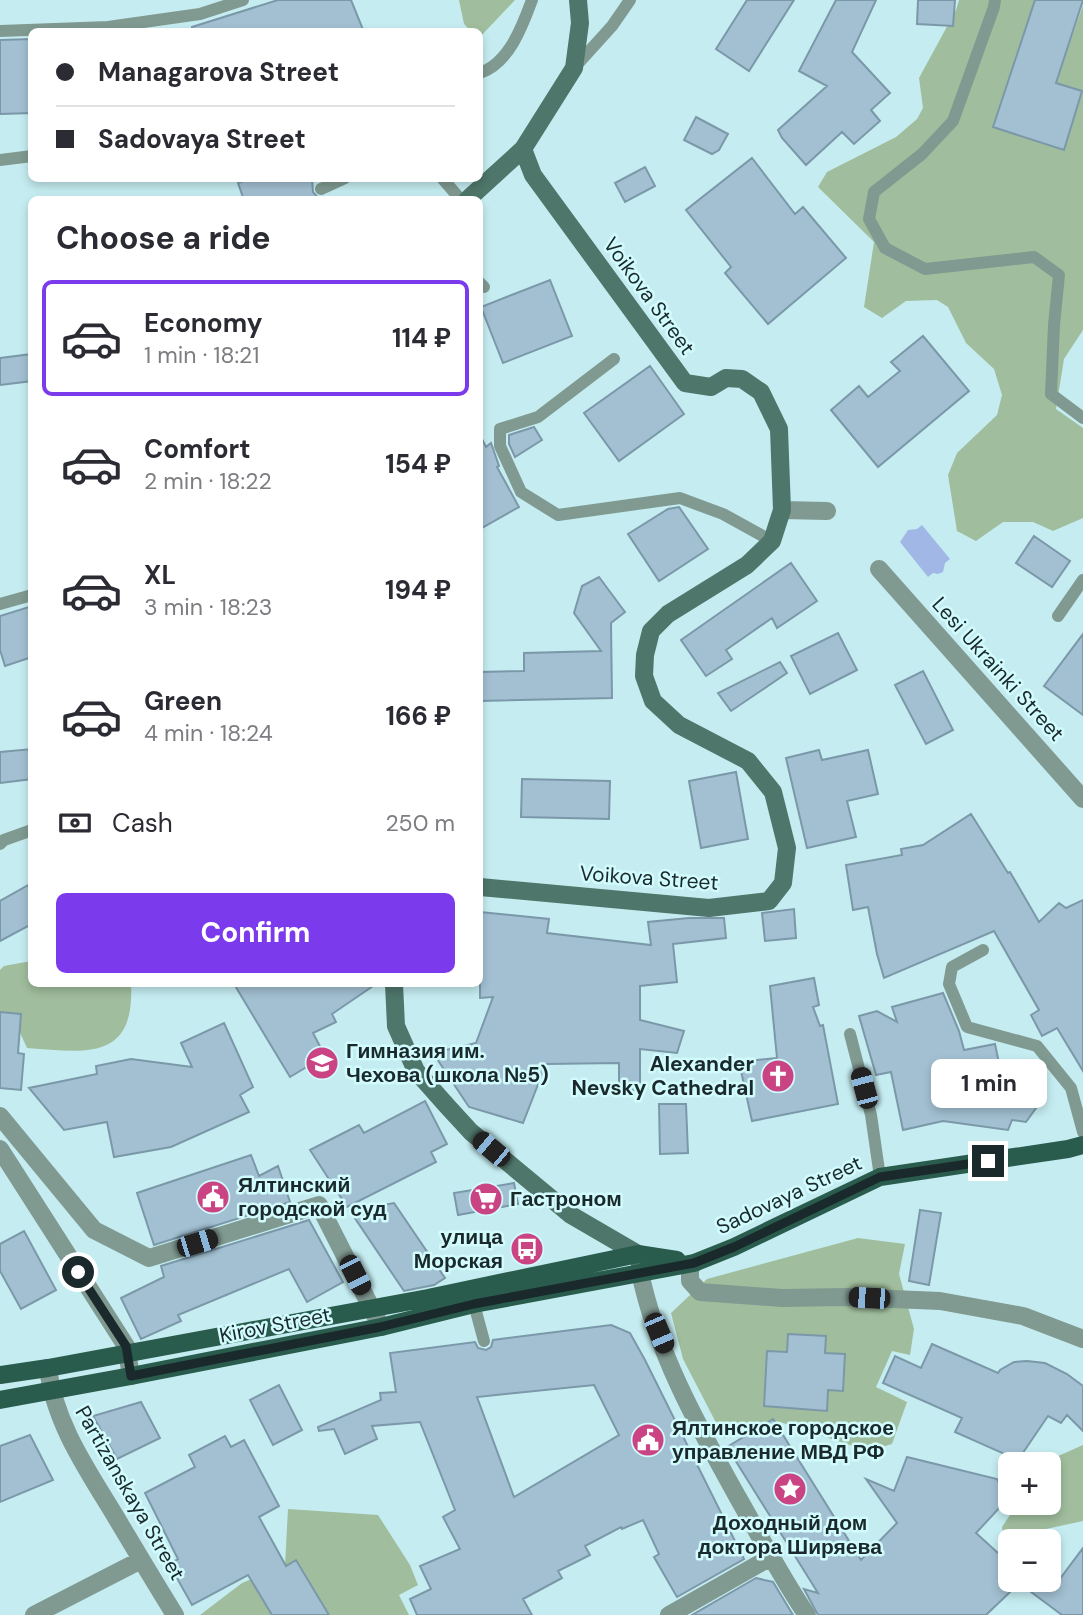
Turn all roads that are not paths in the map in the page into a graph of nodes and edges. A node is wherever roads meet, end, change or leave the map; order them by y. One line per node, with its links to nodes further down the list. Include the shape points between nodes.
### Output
1 (243, 0): 6 (lane, via 200,14)
2 (531, 0): 10 (lane, via 514,43)
3 (578, 0): 9 (street)
4 (629, 0): 9 (lane)
5 (995, 0): 20 (lane, via 953,121 922,155 874,192 869,219 885,248 925,269 1034,257 1059,275 1051,394)
6 (86, 28)
7 (28, 31): 8 (lane)
8 (0, 32)
9 (574, 68): 11 (street)
10 (483, 72)
11 (523, 149): 18 (street); 21 (street, Voikova Street, via 533,175 685,383 711,387 726,379 742,379 761,392 779,429)
12 (28, 156): 13 (lane)
13 (0, 160)
14 (336, 182): 16 (lane)
15 (445, 182): 17 (lane)
16 (321, 189)
17 (458, 196)
18 (471, 196)
19 (614, 359): 23 (lane, via 538,418 500,429 500,446 521,492 558,515 680,498 723,514)
20 (1083, 418)
21 (782, 510): 22 (street); 23 (street, Voikova Street)
22 (827, 511)
23 (772, 541): 32 (street, Voikova Street, via 747,565 668,614 652,631 644,676 653,701 679,725 748,761 773,792 787,848 778,893 768,901 709,908)
24 (879, 569): 29 (street, Lesi Ukrainki Street)
25 (1083, 580): 28 (lane)
26 (28, 596): 27 (lane)
27 (0, 604)
28 (1058, 616)
29 (1083, 799)
30 (28, 831): 31 (lane)
31 (0, 844)
32 (483, 887)
33 (984, 950): 37 (lane, via 953,967 949,984 967,1027 1037,1046 1071,1088)
34 (394, 987): 41 (street, via 396,1026 416,1071 447,1107 572,1216)
35 (850, 1034): 40 (lane, via 872,1115)
36 (0, 1116): 44 (street, via 94,1230 149,1258 319,1205)
37 (1083, 1132)
38 (1083, 1144): 40 (main road, Sadovaya Street)
39 (0, 1149): 48 (street)
40 (880, 1177): 42 (main road, Sadovaya Street)
41 (639, 1263): 42 (main road, Sadovaya Street); 43 (main road, Kirov Street); 44 (main road, Kirov Street); 54 (street, via 646,1303 692,1415)
42 (694, 1263): 46 (street, via 690,1280 700,1292 940,1301 1023,1317)
43 (474, 1304): 45 (main road, Kirov Street); 47 (lane)
44 (372, 1308): 45 (street); 48 (main road, Kirov Street)
45 (380, 1327): 51 (main road, Kirov Street)
46 (1083, 1339)
47 (484, 1341)
48 (127, 1353): 49 (main road, Kirov Street); 51 (street)
49 (48, 1368): 50 (main road, Kirov Street); 52 (street, Partizanskaya Street)
50 (0, 1375)
51 (131, 1376): 52 (main road, Kirov Street)
52 (51, 1392): 53 (main road, Kirov Street); 55 (street, Partizanskaya Street, via 57,1412)
53 (0, 1400)
54 (771, 1558): 58 (street); 59 (street)
55 (141, 1560): 56 (street); 57 (street, Partizanskaya Street)
56 (34, 1615)
57 (175, 1615)
58 (669, 1615)
59 (807, 1615)

